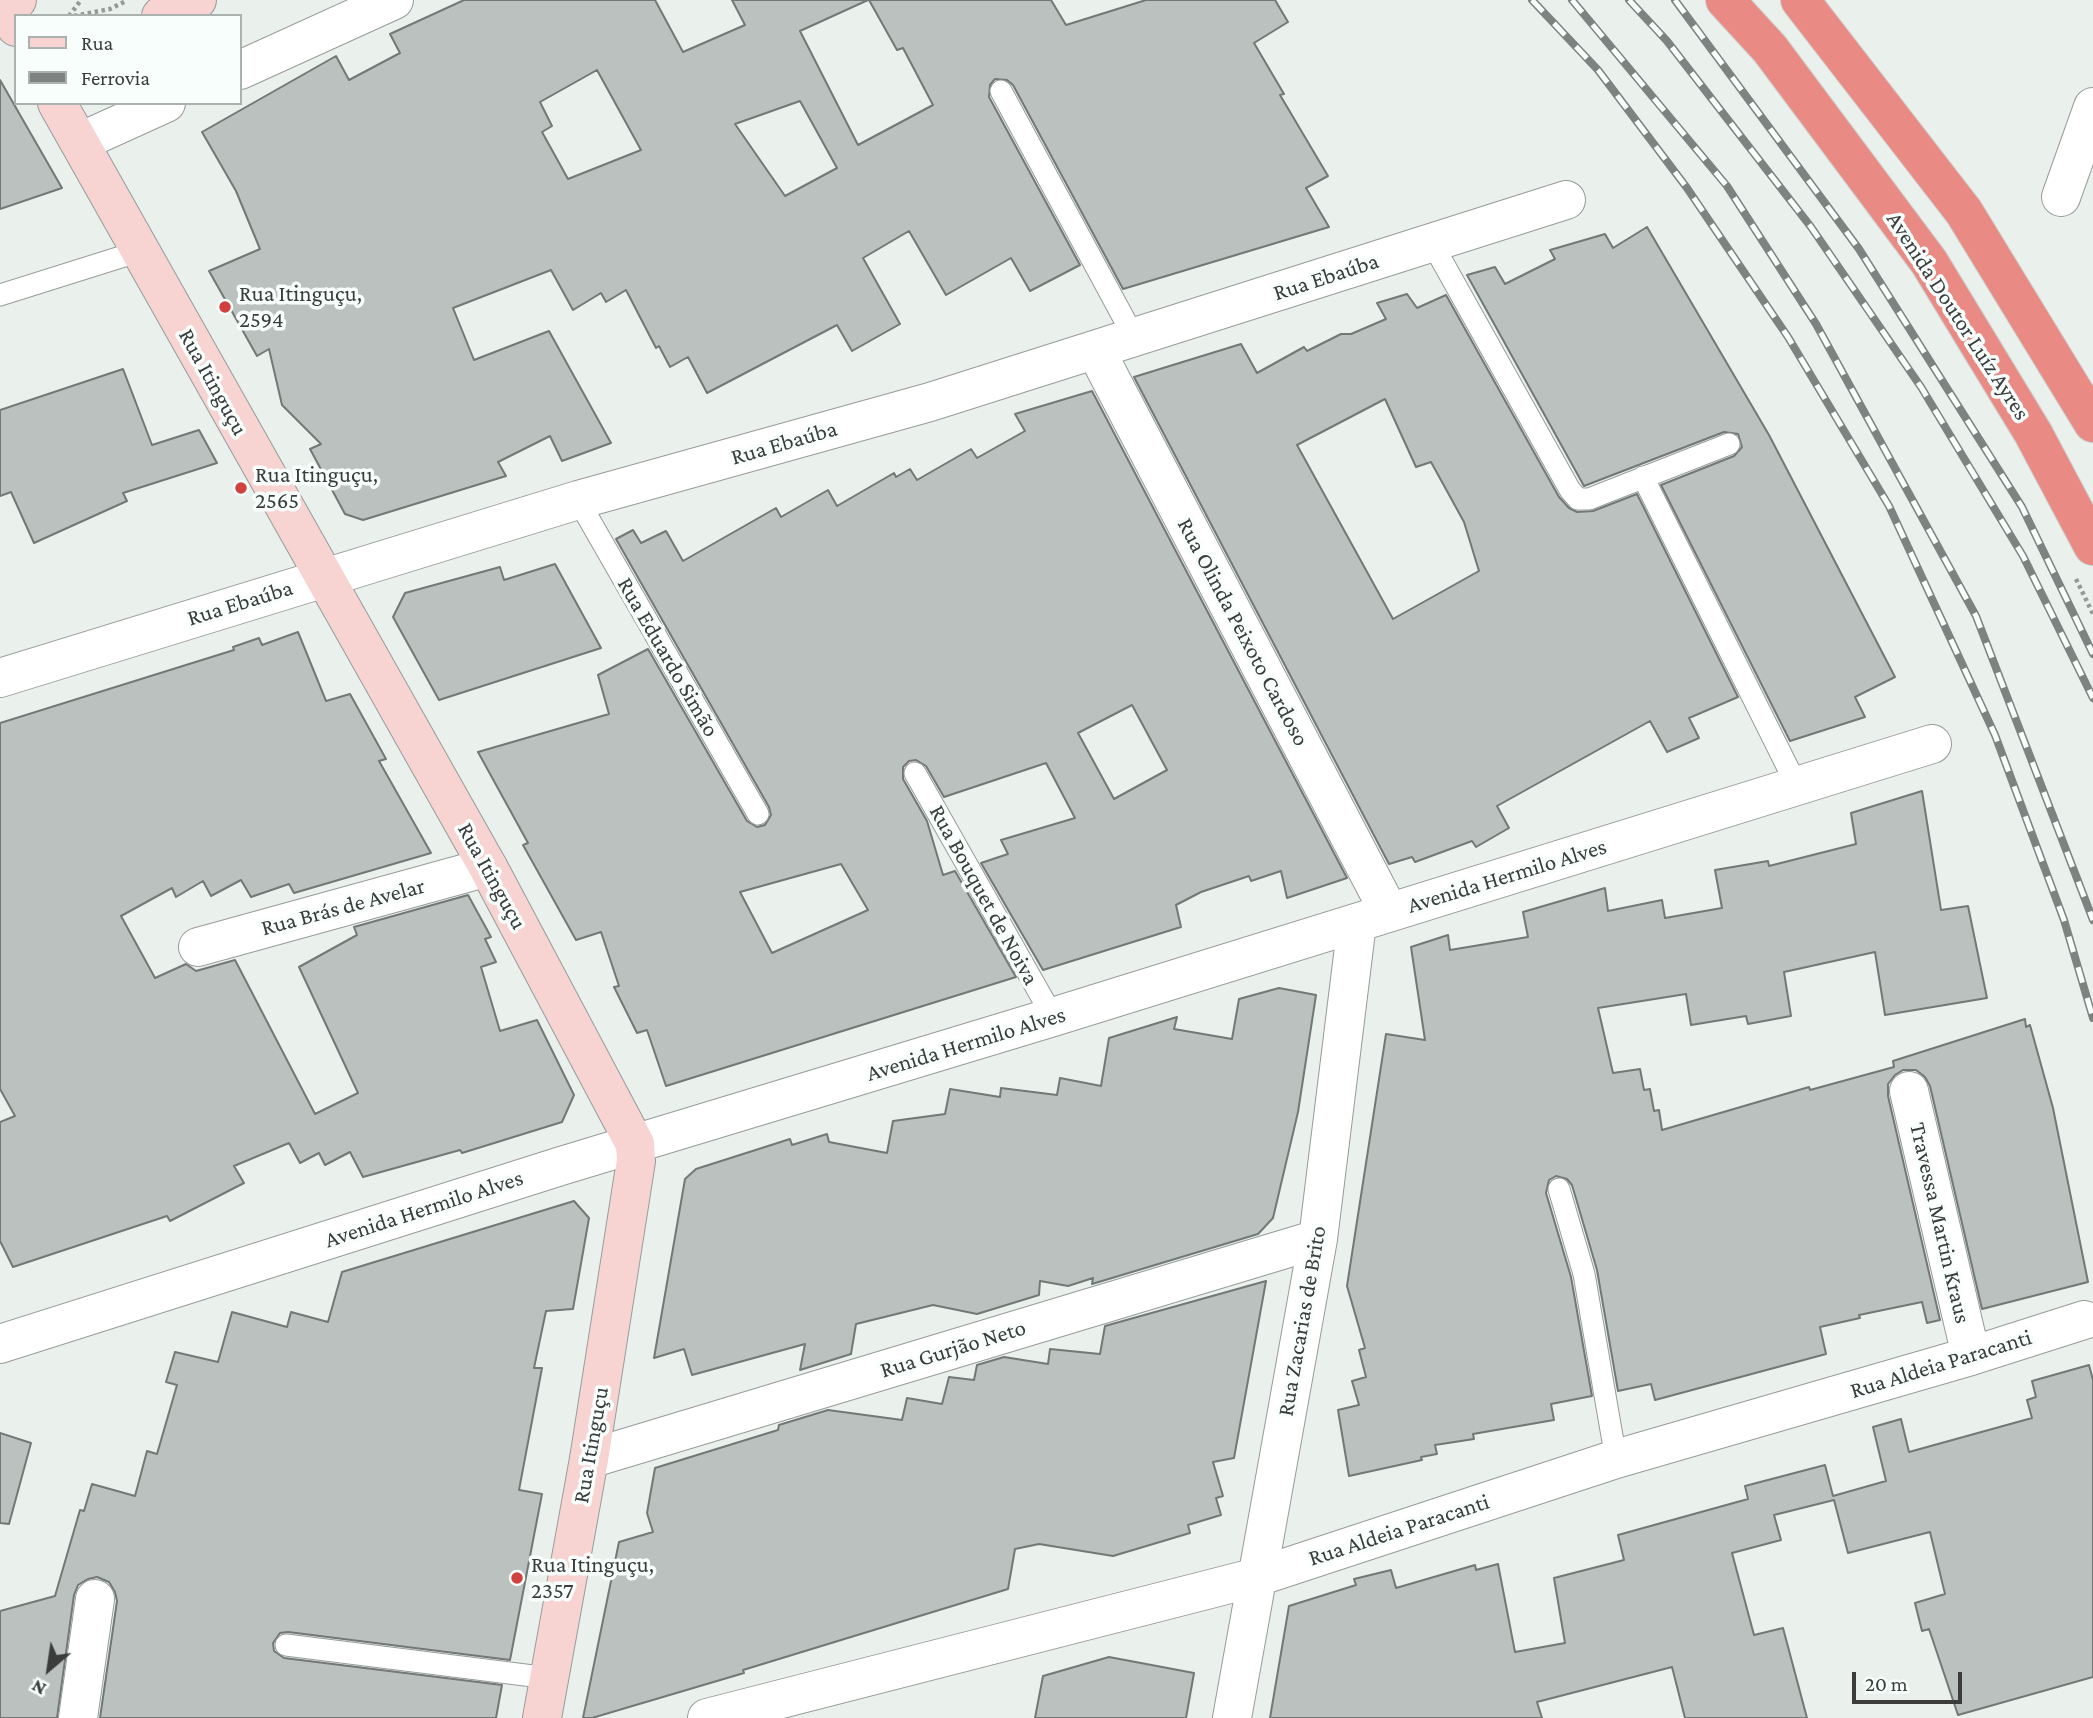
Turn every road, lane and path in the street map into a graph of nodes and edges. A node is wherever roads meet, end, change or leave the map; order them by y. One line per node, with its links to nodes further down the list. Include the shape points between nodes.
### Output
1 (129, 0): 6 (path)
2 (197, 0): 7 (main road)
3 (394, 0): 8 (street)
4 (1725, 0): 24 (highway, Avenida Doutor Luíz Ayres, via 1770,49 1929,261 2033,432)
5 (1800, 0): 20 (highway, via 1964,212)
6 (82, 14)
7 (166, 14)
8 (242, 69)
9 (1001, 91): 18 (lane)
10 (151, 105): 12 (street)
11 (2093, 107): 13 (street)
12 (69, 116): 16 (main road, Rua Itinguçu)
13 (2061, 197)
14 (1566, 200): 15 (street, Rua Ebaúba)
15 (1432, 243): 18 (street, Rua Ebaúba); 22 (lane, via 1578,499 1589,499)
16 (140, 251): 17 (lane); 25 (main road, Rua Itinguçu)
17 (0, 295)
18 (1135, 339): 19 (street, Rua Ebaúba)
19 (1096, 351): 23 (street, Rua Ebaúba); 32 (street, Rua Olinda Peixoto Cardoso)
20 (2093, 424)
21 (1729, 444): 22 (lane)
22 (1643, 477): 29 (lane)
23 (578, 500): 25 (street, Rua Ebaúba); 30 (lane, Rua Eduardo Simão)
24 (2093, 546)
25 (324, 576): 26 (street, Rua Ebaúba); 31 (main road, Rua Itinguçu)
26 (0, 678)
27 (1932, 744): 29 (street, Avenida Hermilo Alves)
28 (915, 773): 34 (lane, Rua Bouquet de Noiva)
29 (1797, 786): 32 (street, Avenida Hermilo Alves)
30 (758, 814)
31 (488, 867): 33 (street, Rua Brás de Avelar); 36 (main road, Rua Itinguçu)
32 (1373, 918): 34 (street, Avenida Hermilo Alves); 38 (street, Rua Zacarias de Brito)
33 (198, 947)
34 (1053, 1017): 36 (street, Avenida Hermilo Alves)
35 (1909, 1091): 41 (street, Travessa Martin Kraus)
36 (635, 1144): 40 (street, Avenida Hermilo Alves); 42 (main road, Rua Itinguçu)
37 (1559, 1189): 43 (lane, via 1584,1274)
38 (1318, 1239): 42 (street, Rua Gurjão Neto); 44 (street, Rua Zacarias de Brito)
39 (2084, 1320): 41 (street, Rua Aldeia Paracanti)
40 (0, 1344)
41 (1971, 1356): 43 (street, Rua Aldeia Paracanti)
42 (589, 1459): 47 (main road, Rua Itinguçu)
43 (1616, 1459): 44 (street, Rua Aldeia Paracanti)
44 (1257, 1577): 50 (street, Rua Aldeia Paracanti); 51 (street, Rua Zacarias de Brito)
45 (95, 1599): 48 (street)
46 (286, 1646): 47 (lane)
47 (549, 1678): 49 (main road, Rua Itinguçu)
48 (78, 1718)
49 (542, 1718)
50 (708, 1718)
51 (1232, 1718)

